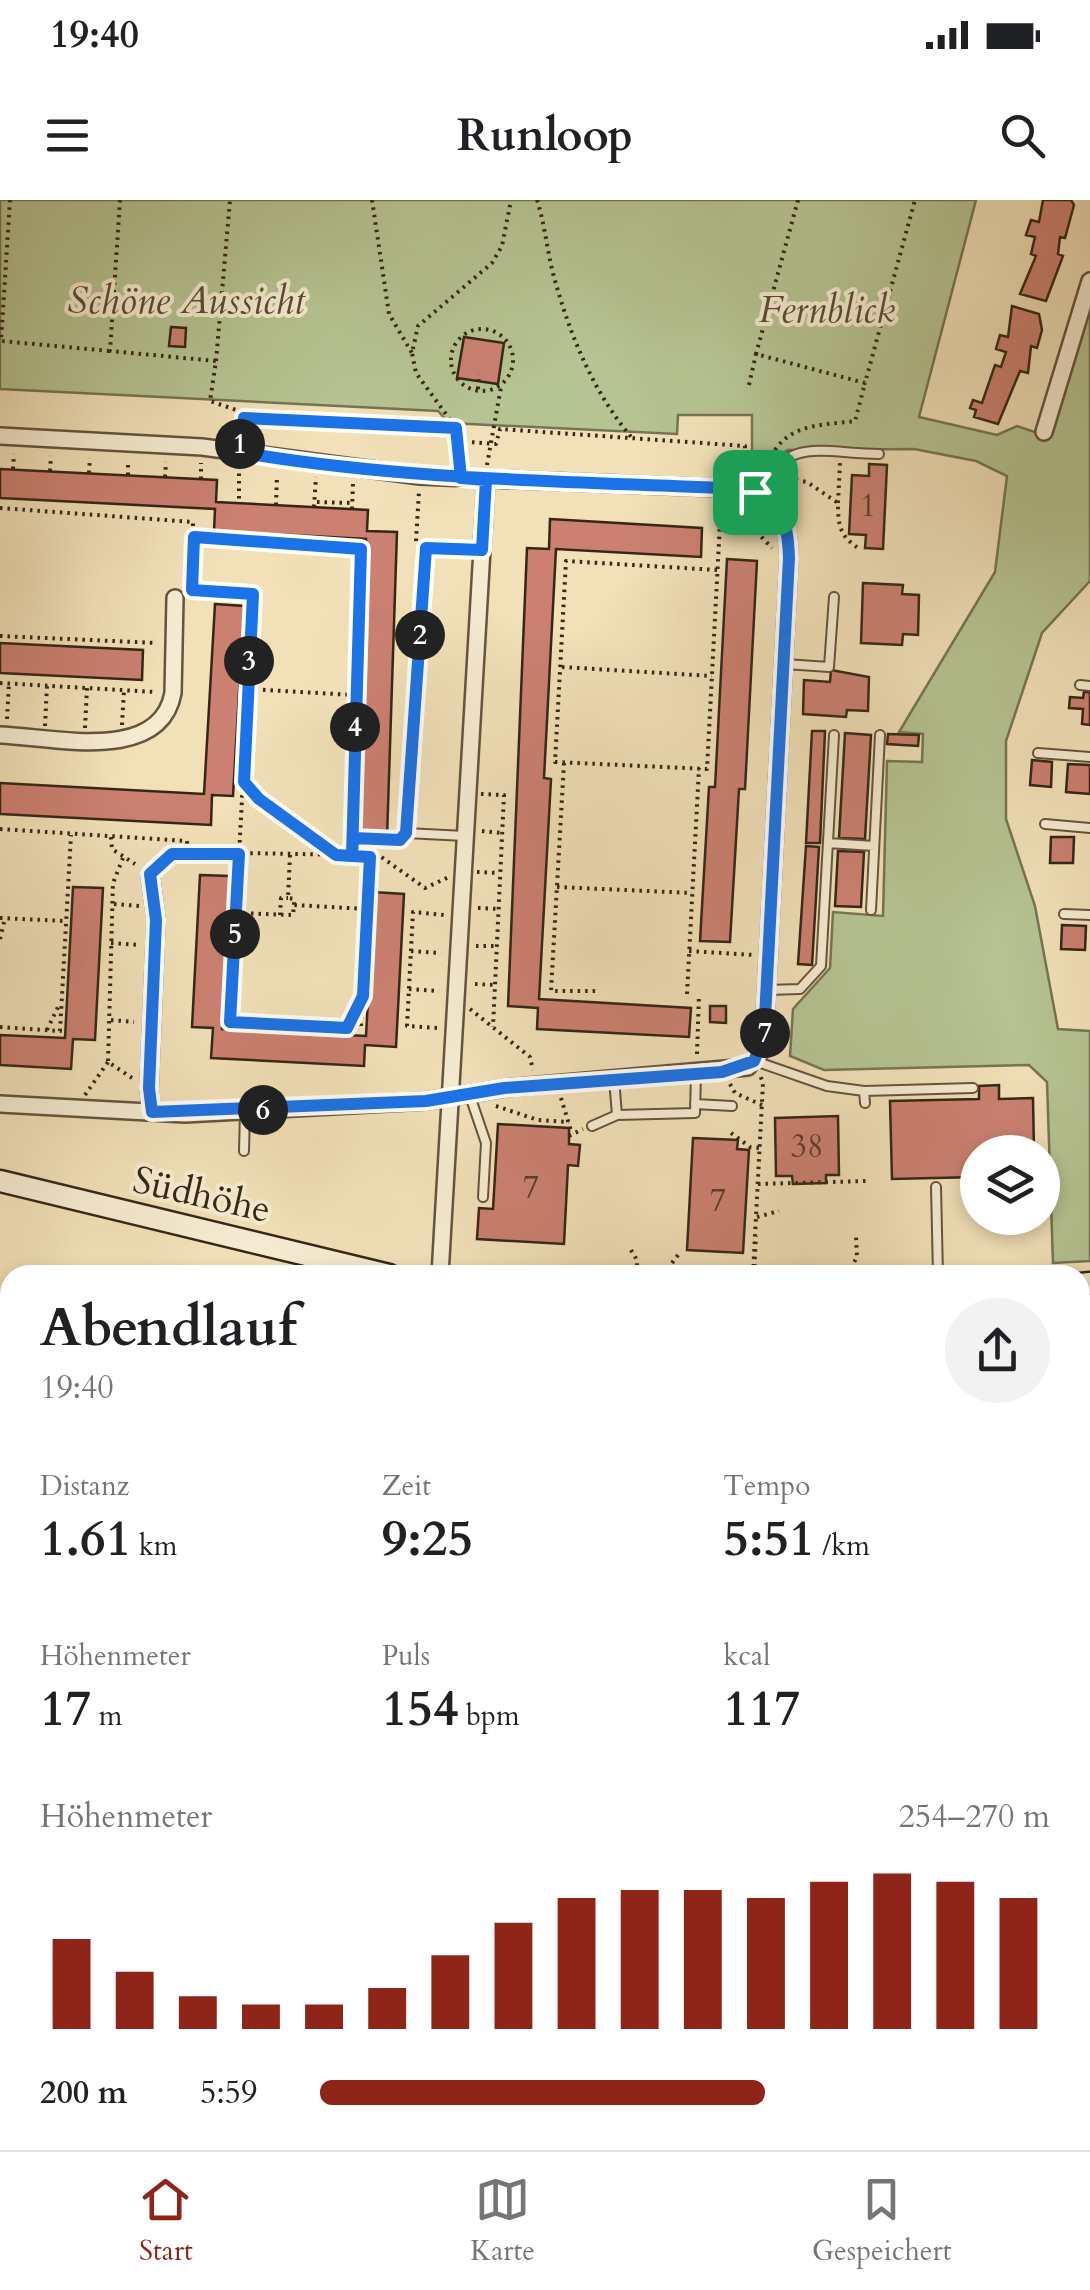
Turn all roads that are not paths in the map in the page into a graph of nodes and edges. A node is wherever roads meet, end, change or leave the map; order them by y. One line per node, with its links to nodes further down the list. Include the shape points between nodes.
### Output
1 (1090, 281): 2 (street)
2 (1044, 432)
3 (0, 436): 5 (street, via 238,452)
4 (879, 454): 6 (lane, via 781,457)
5 (486, 480): 6 (street); 7 (street)
6 (749, 491): 10 (street, via 768,497 784,518)
7 (482, 550): 18 (street); 18 (lane, via 426,548 406,833)
8 (834, 596): 10 (lane, via 829,667)
9 (175, 598): 11 (street, via 173,693 154,730 121,740)
10 (785, 664): 25 (street)
11 (3, 735)
12 (834, 735): 19 (lane)
13 (880, 735): 20 (lane)
14 (1038, 754): 15 (lane)
15 (1090, 757)
16 (1045, 824): 17 (lane)
17 (1090, 828)
18 (465, 833): 32 (street)
19 (828, 843): 20 (lane); 25 (lane, via 821,966 800,989)
20 (874, 846): 22 (lane)
21 (150, 874): 38 (street, via 156,920)
22 (872, 910)
23 (1064, 914): 24 (lane)
24 (1090, 915)
25 (767, 990): 26 (street, via 764,1037)
26 (754, 1061): 27 (street); 30 (lane)
27 (696, 1073): 28 (street); 35 (lane)
28 (614, 1080): 31 (street); 39 (lane)
29 (973, 1088): 30 (lane)
30 (864, 1091): 33 (lane)
31 (469, 1093): 32 (street); 44 (lane, via 486,1144)
32 (450, 1098): 37 (street); 46 (street)
33 (865, 1103)
34 (0, 1104): 38 (street)
35 (695, 1104): 36 (lane); 39 (lane, via 695,1114)
36 (732, 1106)
37 (245, 1110): 38 (street); 41 (lane)
38 (152, 1112)
39 (617, 1115): 40 (lane)
40 (592, 1126)
41 (244, 1151)
42 (0, 1181): 45 (street, Südhöhe)
43 (936, 1187): 47 (lane)
44 (482, 1197)
45 (348, 1265)
46 (441, 1265)
47 (938, 1265)

